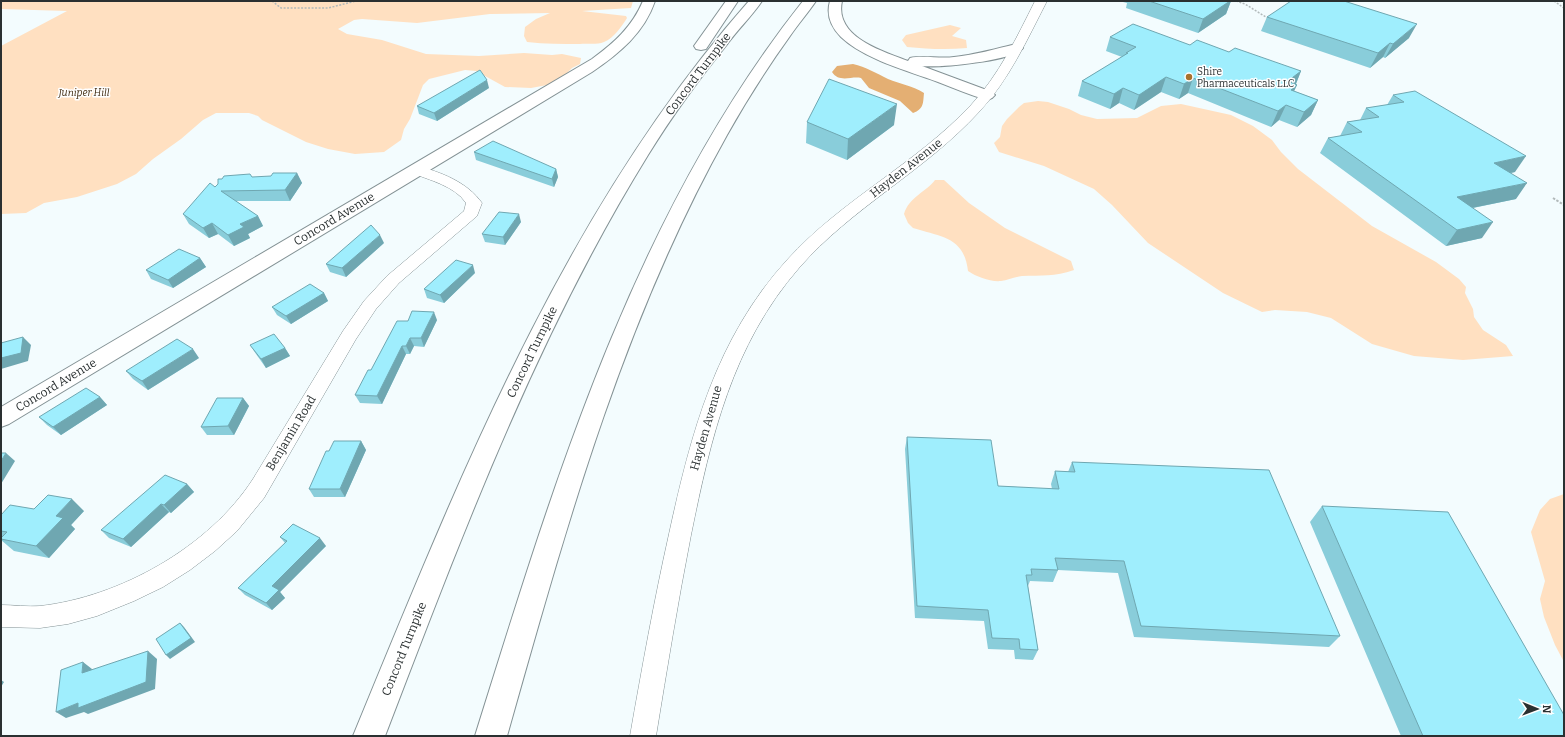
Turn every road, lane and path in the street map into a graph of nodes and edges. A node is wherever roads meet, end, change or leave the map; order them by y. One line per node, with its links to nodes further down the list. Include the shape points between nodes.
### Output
1 (272, 1): 2 (path, via 281,8 328,8)
2 (356, 1)
3 (649, 1): 17 (main road, Concord Avenue, via 644,15 633,31 600,61)
4 (732, 1): 16 (main road, via 679,78)
5 (756, 1): 16 (main road, Concord Turnpike, via 714,50)
6 (810, 1): 23 (main road, via 755,76 716,139 683,202 634,308 596,405 558,515)
7 (836, 1): 14 (main road, via 835,15 841,29 859,44)
8 (1041, 1): 13 (street, Hayden Avenue)
9 (1236, 1): 12 (path)
10 (1554, 1): 11 (path)
11 (1564, 8)
12 (1271, 20)
13 (1016, 48): 14 (main road, via 980,59 951,63 918,62); 15 (street, Hayden Avenue, via 1003,73)
14 (884, 56): 15 (main road)
15 (987, 95): 24 (street, Hayden Avenue, via 944,138 832,226 806,250 763,301 740,338 704,425 669,587)
16 (669, 112): 22 (main road, Concord Turnpike, via 638,157 594,231 534,348 461,508)
17 (417, 170): 20 (main road, Concord Avenue); 21 (street, Benjamin Road, via 465,192 474,203 471,213 417,258 381,291 368,307 257,490 231,523 212,541 171,570 136,589 97,605 40,618)
18 (1553, 198): 19 (path)
19 (1564, 205)
20 (1, 418)
21 (1, 616)
22 (369, 736)
23 (491, 736)
24 (643, 736)

